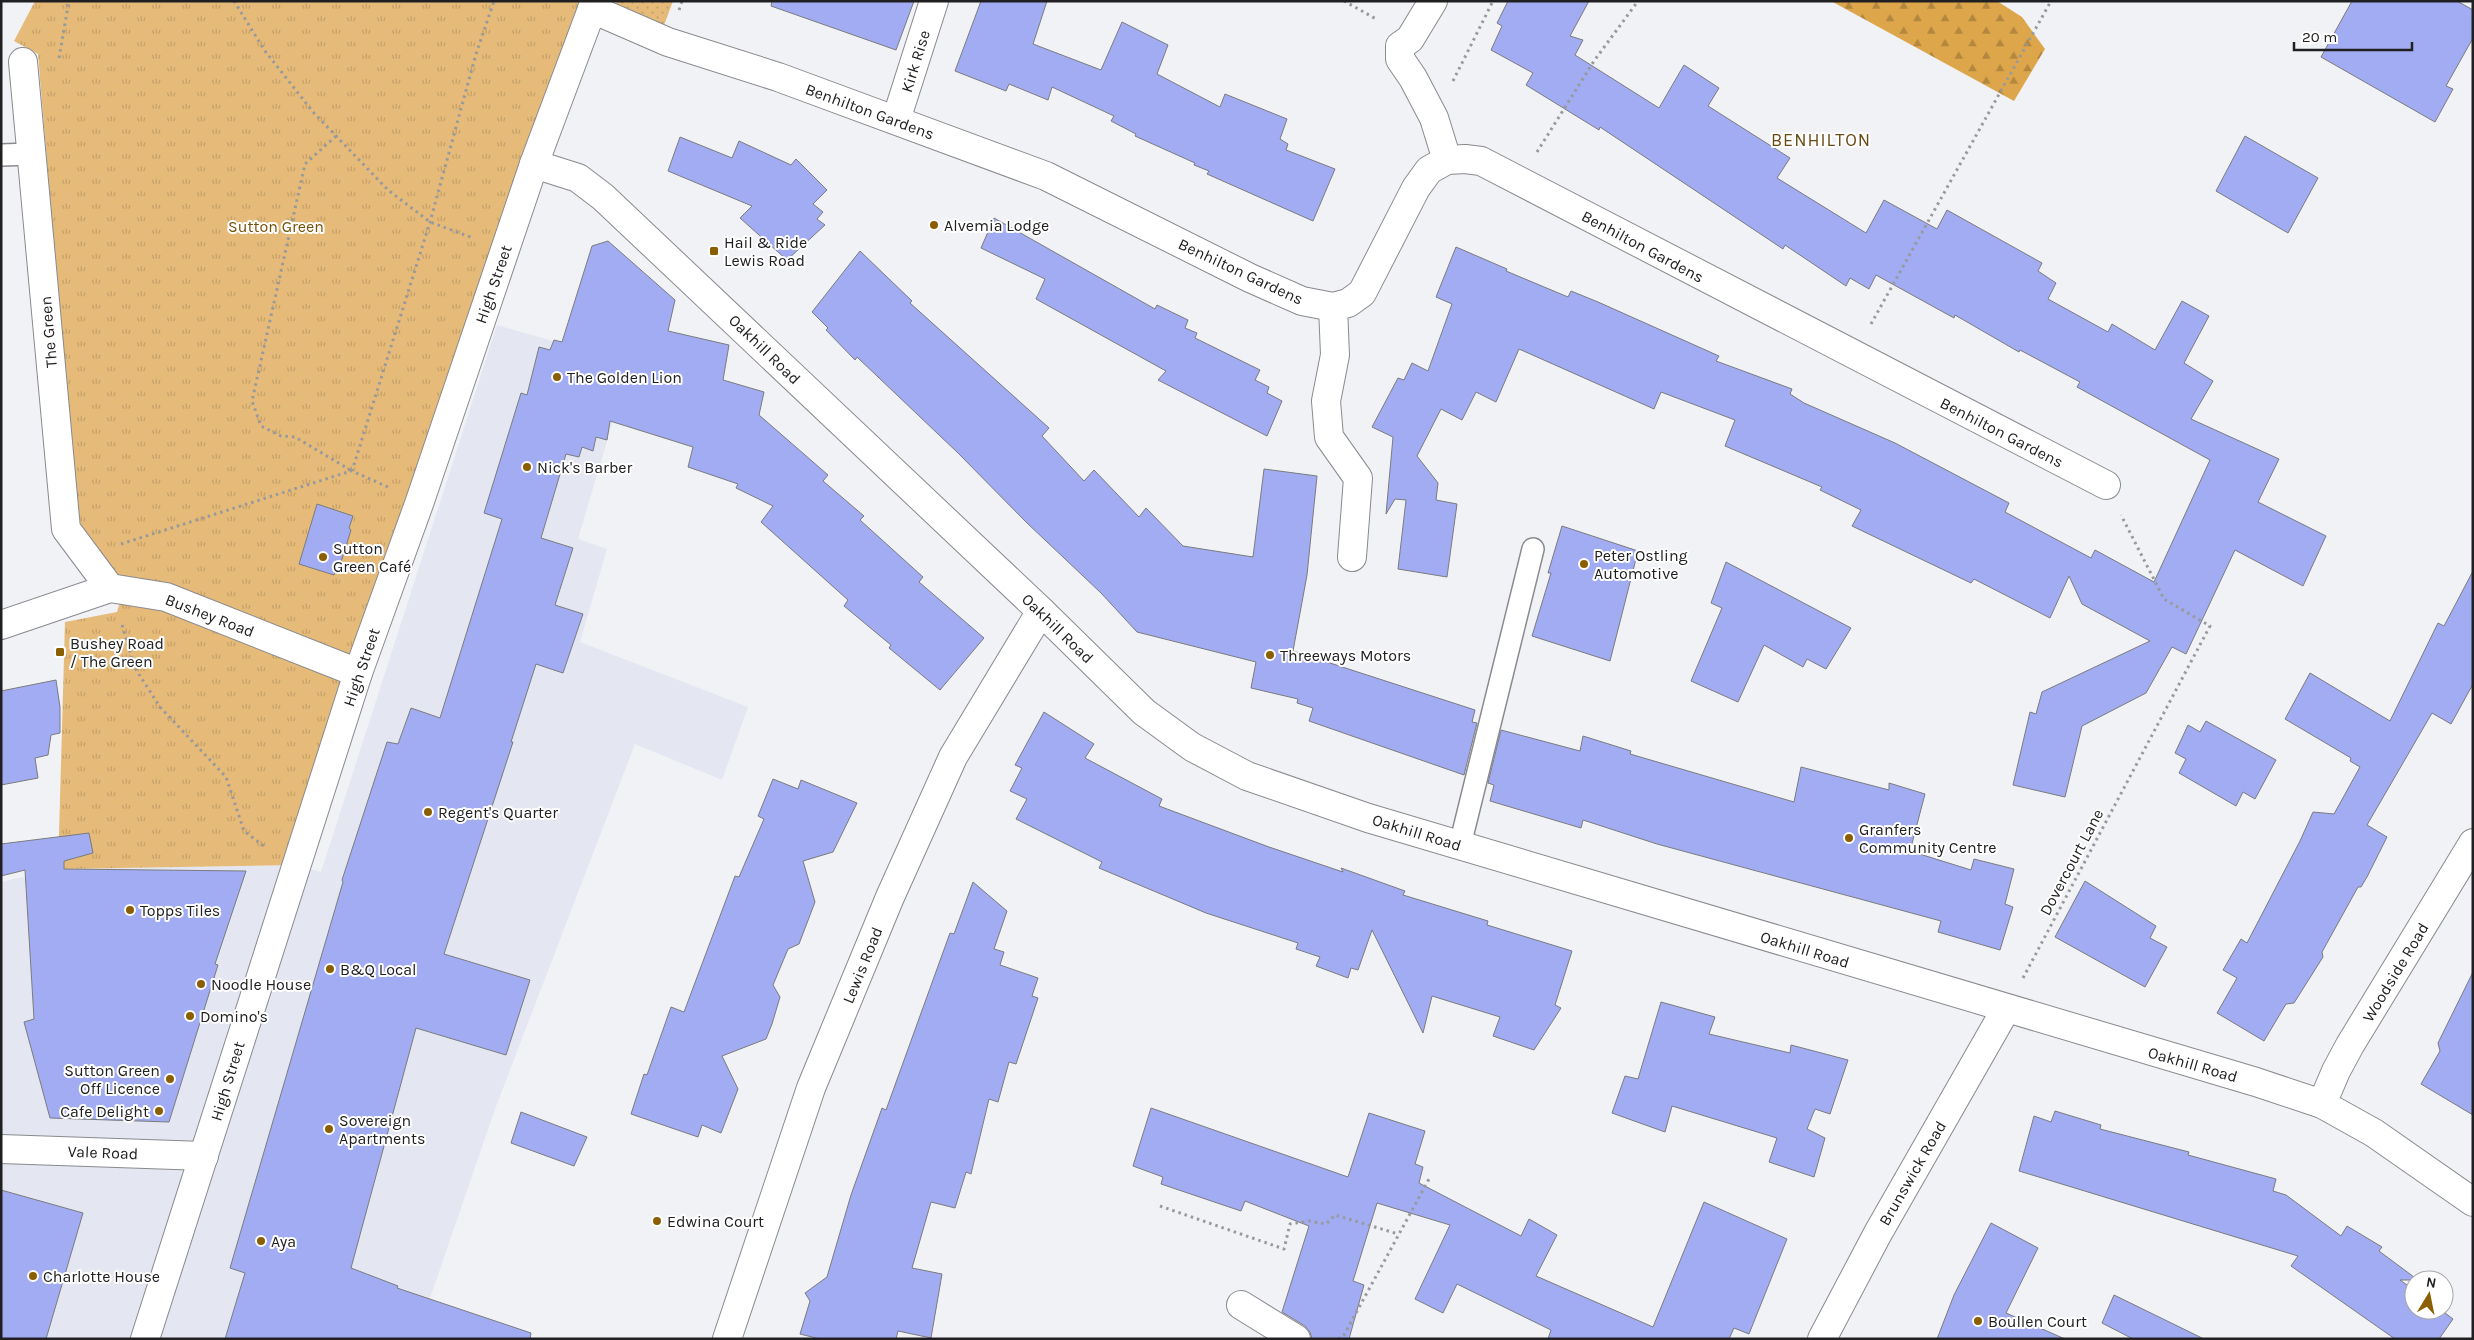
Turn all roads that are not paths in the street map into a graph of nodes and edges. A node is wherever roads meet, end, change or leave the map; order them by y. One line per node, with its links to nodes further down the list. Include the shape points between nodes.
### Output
1 (934, 1): 5 (street, Kirk Rise)
2 (1433, 1): 8 (street, via 1410,38 1400,46 1400,59 1434,118)
3 (594, 5): 5 (street, Benhilton Gardens, via 668,42); 9 (street, High Street)
4 (23, 62): 6 (street, The Green)
5 (896, 120): 10 (street, Benhilton Gardens, via 1046,176 1250,278 1302,300)
6 (32, 154): 7 (lane); 14 (street, The Green, via 66,528)
7 (1, 155)
8 (1447, 160): 10 (street, via 1429,170 1416,188 1362,292 1348,303); 11 (street, Benhilton Gardens, via 1465,158 1481,161)
9 (534, 164): 15 (street, Oakhill Road, via 578,178 603,197); 17 (street, High Street)
10 (1333, 307): 13 (street, via 1335,355 1326,401 1328,437 1358,478)
11 (2106, 485)
12 (1533, 549): 19 (lane)
13 (1352, 557)
14 (110, 588): 16 (street, Bushey Road); 17 (street, Bushey Road, via 166,597)
15 (1041, 611): 19 (street, Oakhill Road, via 1144,712 1192,747 1247,776 1368,818); 27 (street, Lewis Road, via 954,757 890,897 812,1088)
16 (1, 625)
17 (358, 673): 23 (street, High Street)
18 (2473, 843): 21 (street, Woodside Road, via 2350,1045)
19 (1460, 845): 20 (street, Oakhill Road)
20 (2006, 1010): 21 (street, Oakhill Road); 29 (street, Brunswick Road)
21 (2322, 1104): 24 (street, Oakhill Road, via 2374,1133)
22 (1, 1149): 23 (street, Vale Road)
23 (204, 1156): 26 (street, High Street)
24 (2473, 1202)
25 (1241, 1305): 28 (street)
26 (145, 1339)
27 (728, 1339)
28 (1296, 1339)
29 (1822, 1339)

